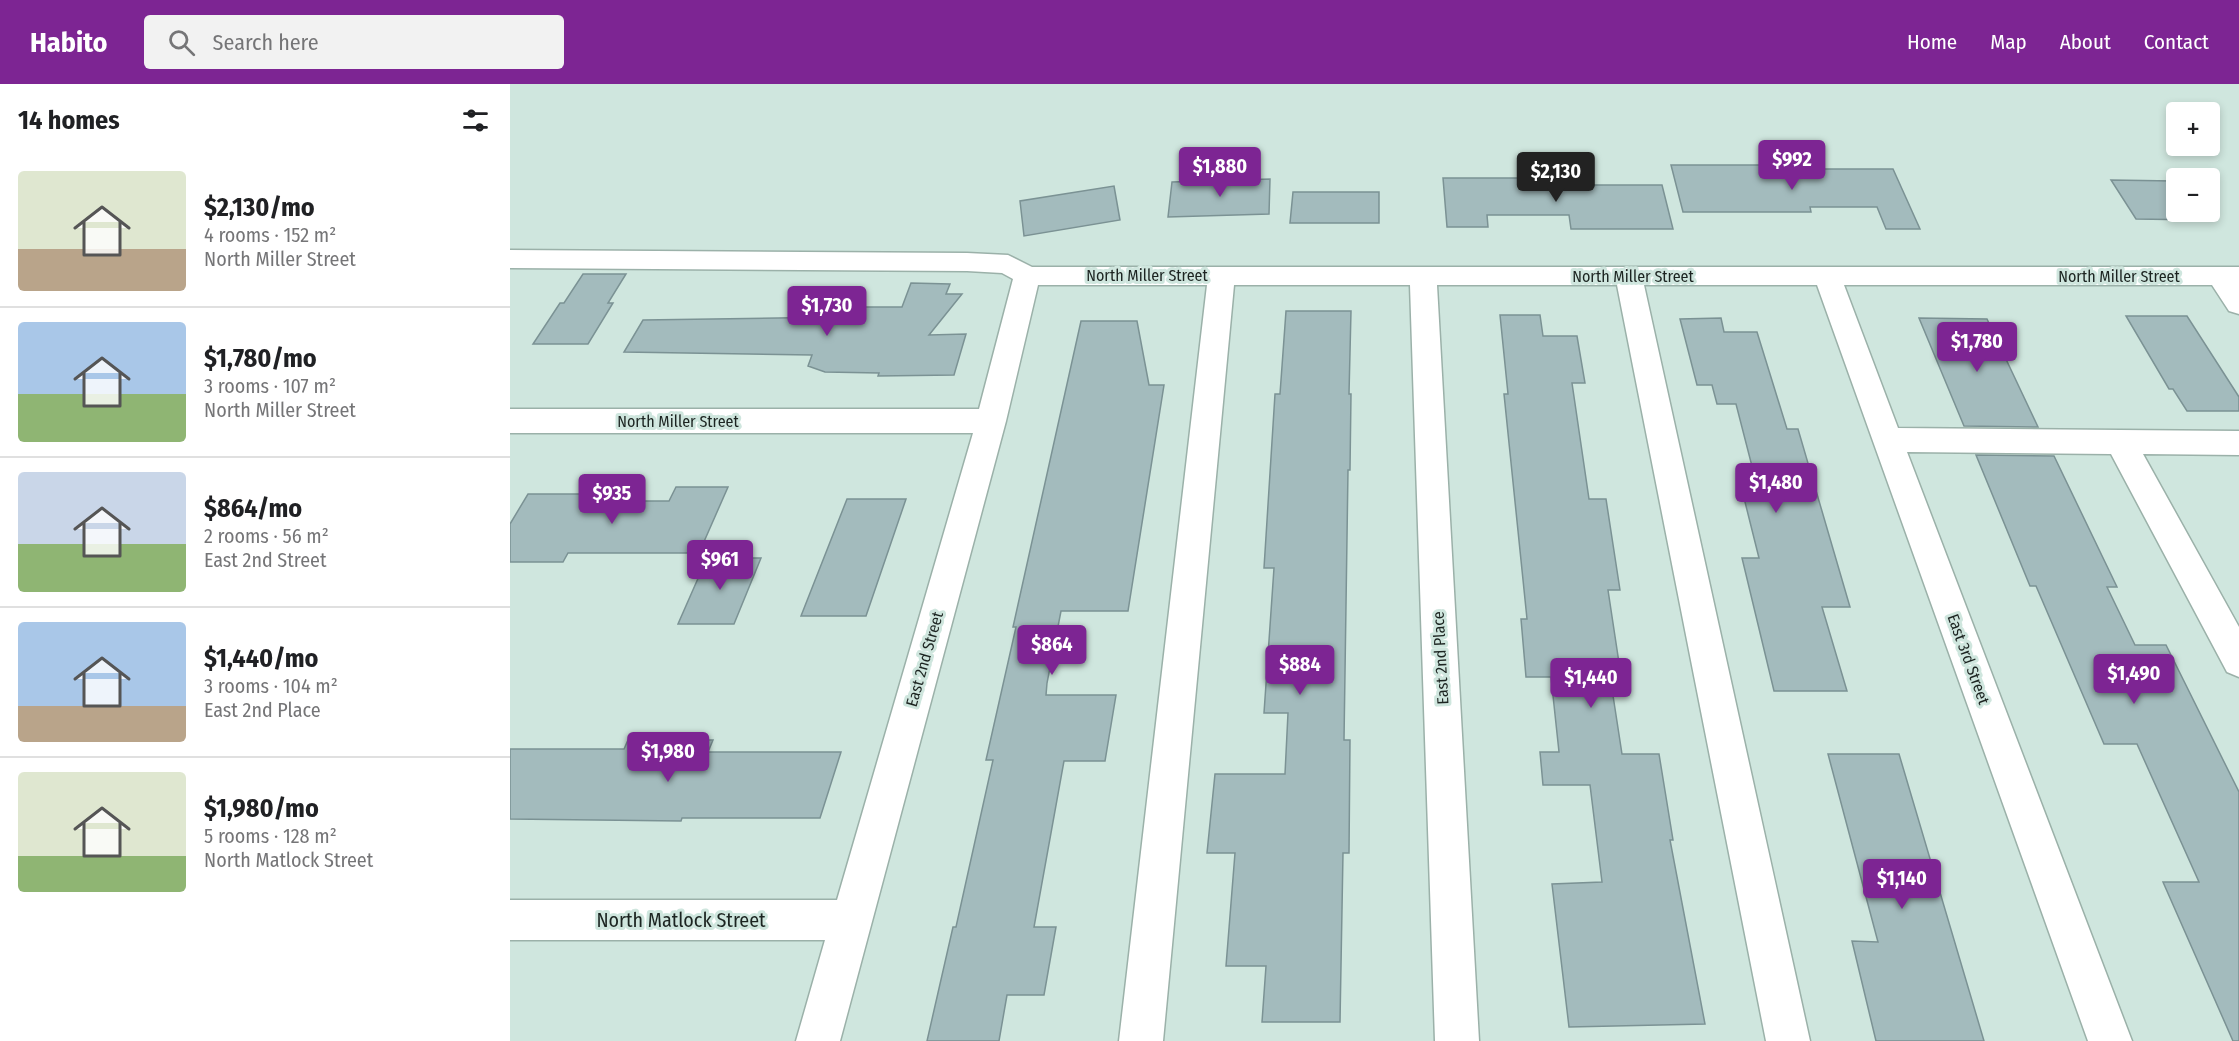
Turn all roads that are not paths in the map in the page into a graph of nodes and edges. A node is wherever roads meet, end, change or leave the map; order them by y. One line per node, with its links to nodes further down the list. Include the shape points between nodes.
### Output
1 (510, 259): 5 (street, via 967,262 1008,264)
2 (1222, 275): 3 (street, North Miller Street); 5 (street, North Miller Street); 18 (street)
3 (1423, 275): 4 (street, North Miller Street); 19 (street, East 2nd Place)
4 (1628, 275): 7 (street, North Miller Street); 20 (street)
5 (1027, 276): 9 (street, East 2nd Street)
6 (2229, 276): 7 (street, North Miller Street); 8 (street)
7 (1827, 278): 11 (street, East 3rd Street)
8 (2239, 304)
9 (991, 421): 10 (street, North Miller Street); 16 (street, East 2nd Street)
10 (510, 422)
11 (1888, 440): 12 (street); 21 (street, East 3rd Street)
12 (2121, 443): 13 (street); 14 (street)
13 (2239, 443)
14 (2239, 661)
15 (510, 920): 16 (street, North Matlock Street)
16 (851, 920): 17 (street, East 2nd Street)
17 (818, 1041)
18 (1141, 1041)
19 (1457, 1041)
20 (1788, 1041)
21 (2110, 1041)

